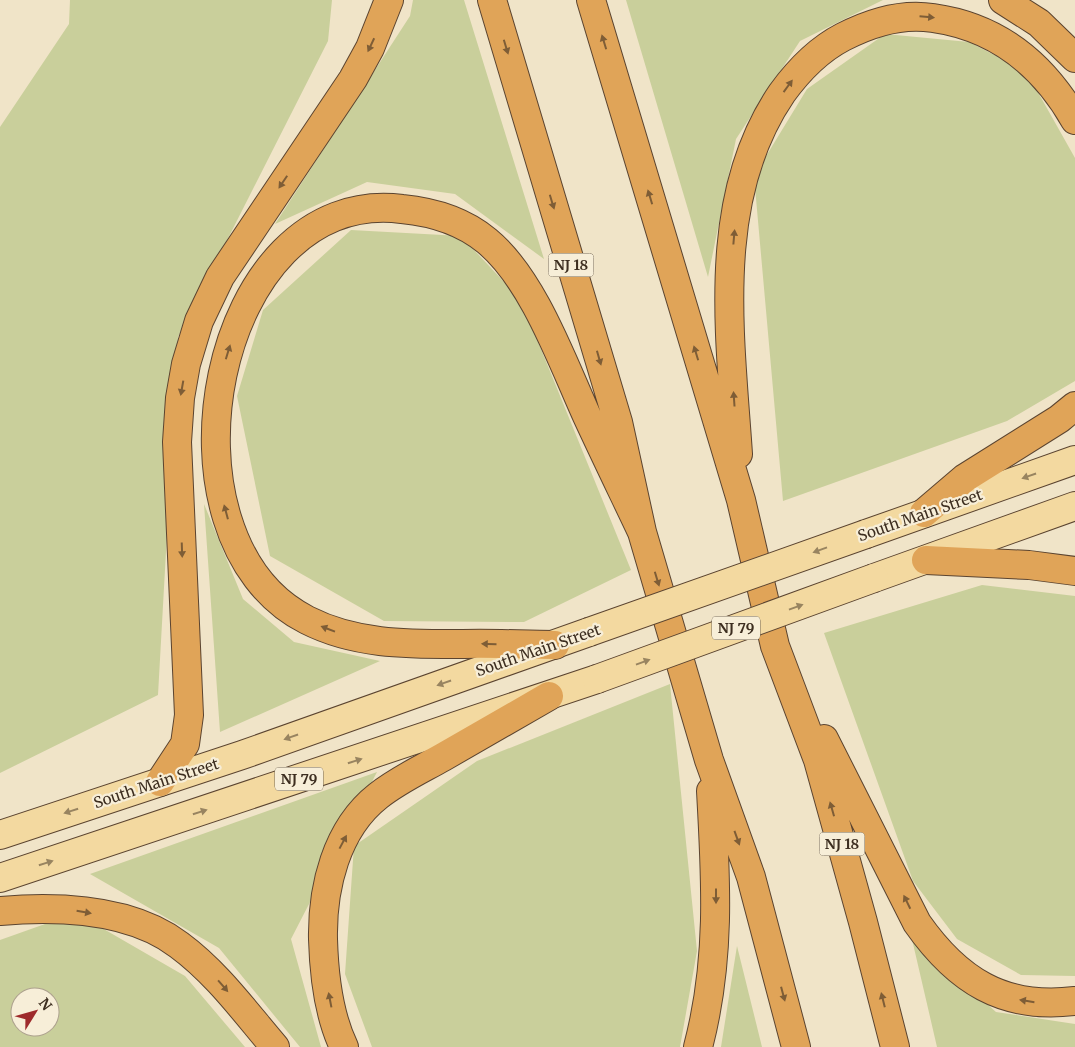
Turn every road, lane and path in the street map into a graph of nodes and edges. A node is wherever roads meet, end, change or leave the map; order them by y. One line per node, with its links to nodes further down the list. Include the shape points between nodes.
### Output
1 (389, 0): 19 (highway, one-way to 19, via 370,48 353,79 220,278 199,321 186,364 177,442 189,715 184,744)
2 (492, 0): 12 (highway, NJ 18, one-way to 12, via 618,422)
3 (591, 0): 9 (highway, NJ 18, one-way to 3)
4 (1003, 0): 5 (highway, via 1039,23)
5 (1075, 58)
6 (1075, 120): 9 (highway, one-way to 6, via 730,342 735,218 742,182 758,135 790,82 826,47 860,28 893,18 924,16 958,21 986,31 1004,42 1049,83)
7 (1075, 406): 11 (highway, via 965,478)
8 (1075, 460): 11 (main road, South Main Street, one-way to 11)
9 (741, 500): 16 (highway, NJ 18)
10 (1075, 506): 13 (main road, NJ 79)
11 (924, 513): 15 (main road, South Main Street, one-way to 15, bridge)
12 (642, 532): 15 (highway, one-way to 12, via 427,646 370,641 338,633 296,614 251,572 230,529 220,489 215,449 216,409 233,335 248,302 266,274 280,256 314,229 334,219 366,210 393,208 426,212 457,222 485,240 505,259 528,293 558,350); 18 (highway, NJ 18, one-way to 18)
13 (926, 560): 14 (highway, via 1029,565); 17 (main road, NJ 79, one-way to 13, bridge)
14 (1075, 571)
15 (555, 645): 19 (main road, South Main Street, one-way to 19)
16 (775, 646): 23 (highway, one-way to 16, via 1039,1003 989,990 956,970 934,947 917,923); 28 (highway, NJ 18, one-way to 16, via 818,760)
17 (549, 696): 21 (main road, NJ 79, one-way to 17); 25 (highway, one-way to 17, via 330,1005 324,967 323,926 329,880 337,853 353,823 367,805 406,777)
18 (709, 760): 26 (highway, one-way to 26, via 716,935 705,1020); 27 (highway, NJ 18, one-way to 27, via 751,877)
19 (160, 782): 20 (main road, South Main Street, one-way to 20)
20 (0, 835)
21 (0, 878)
22 (0, 911): 24 (highway, one-way to 24, via 74,910 125,919 154,930 178,944 210,971)
23 (1075, 1001)
24 (275, 1047)
25 (344, 1047)
26 (698, 1047)
27 (796, 1047)
28 (895, 1047)

